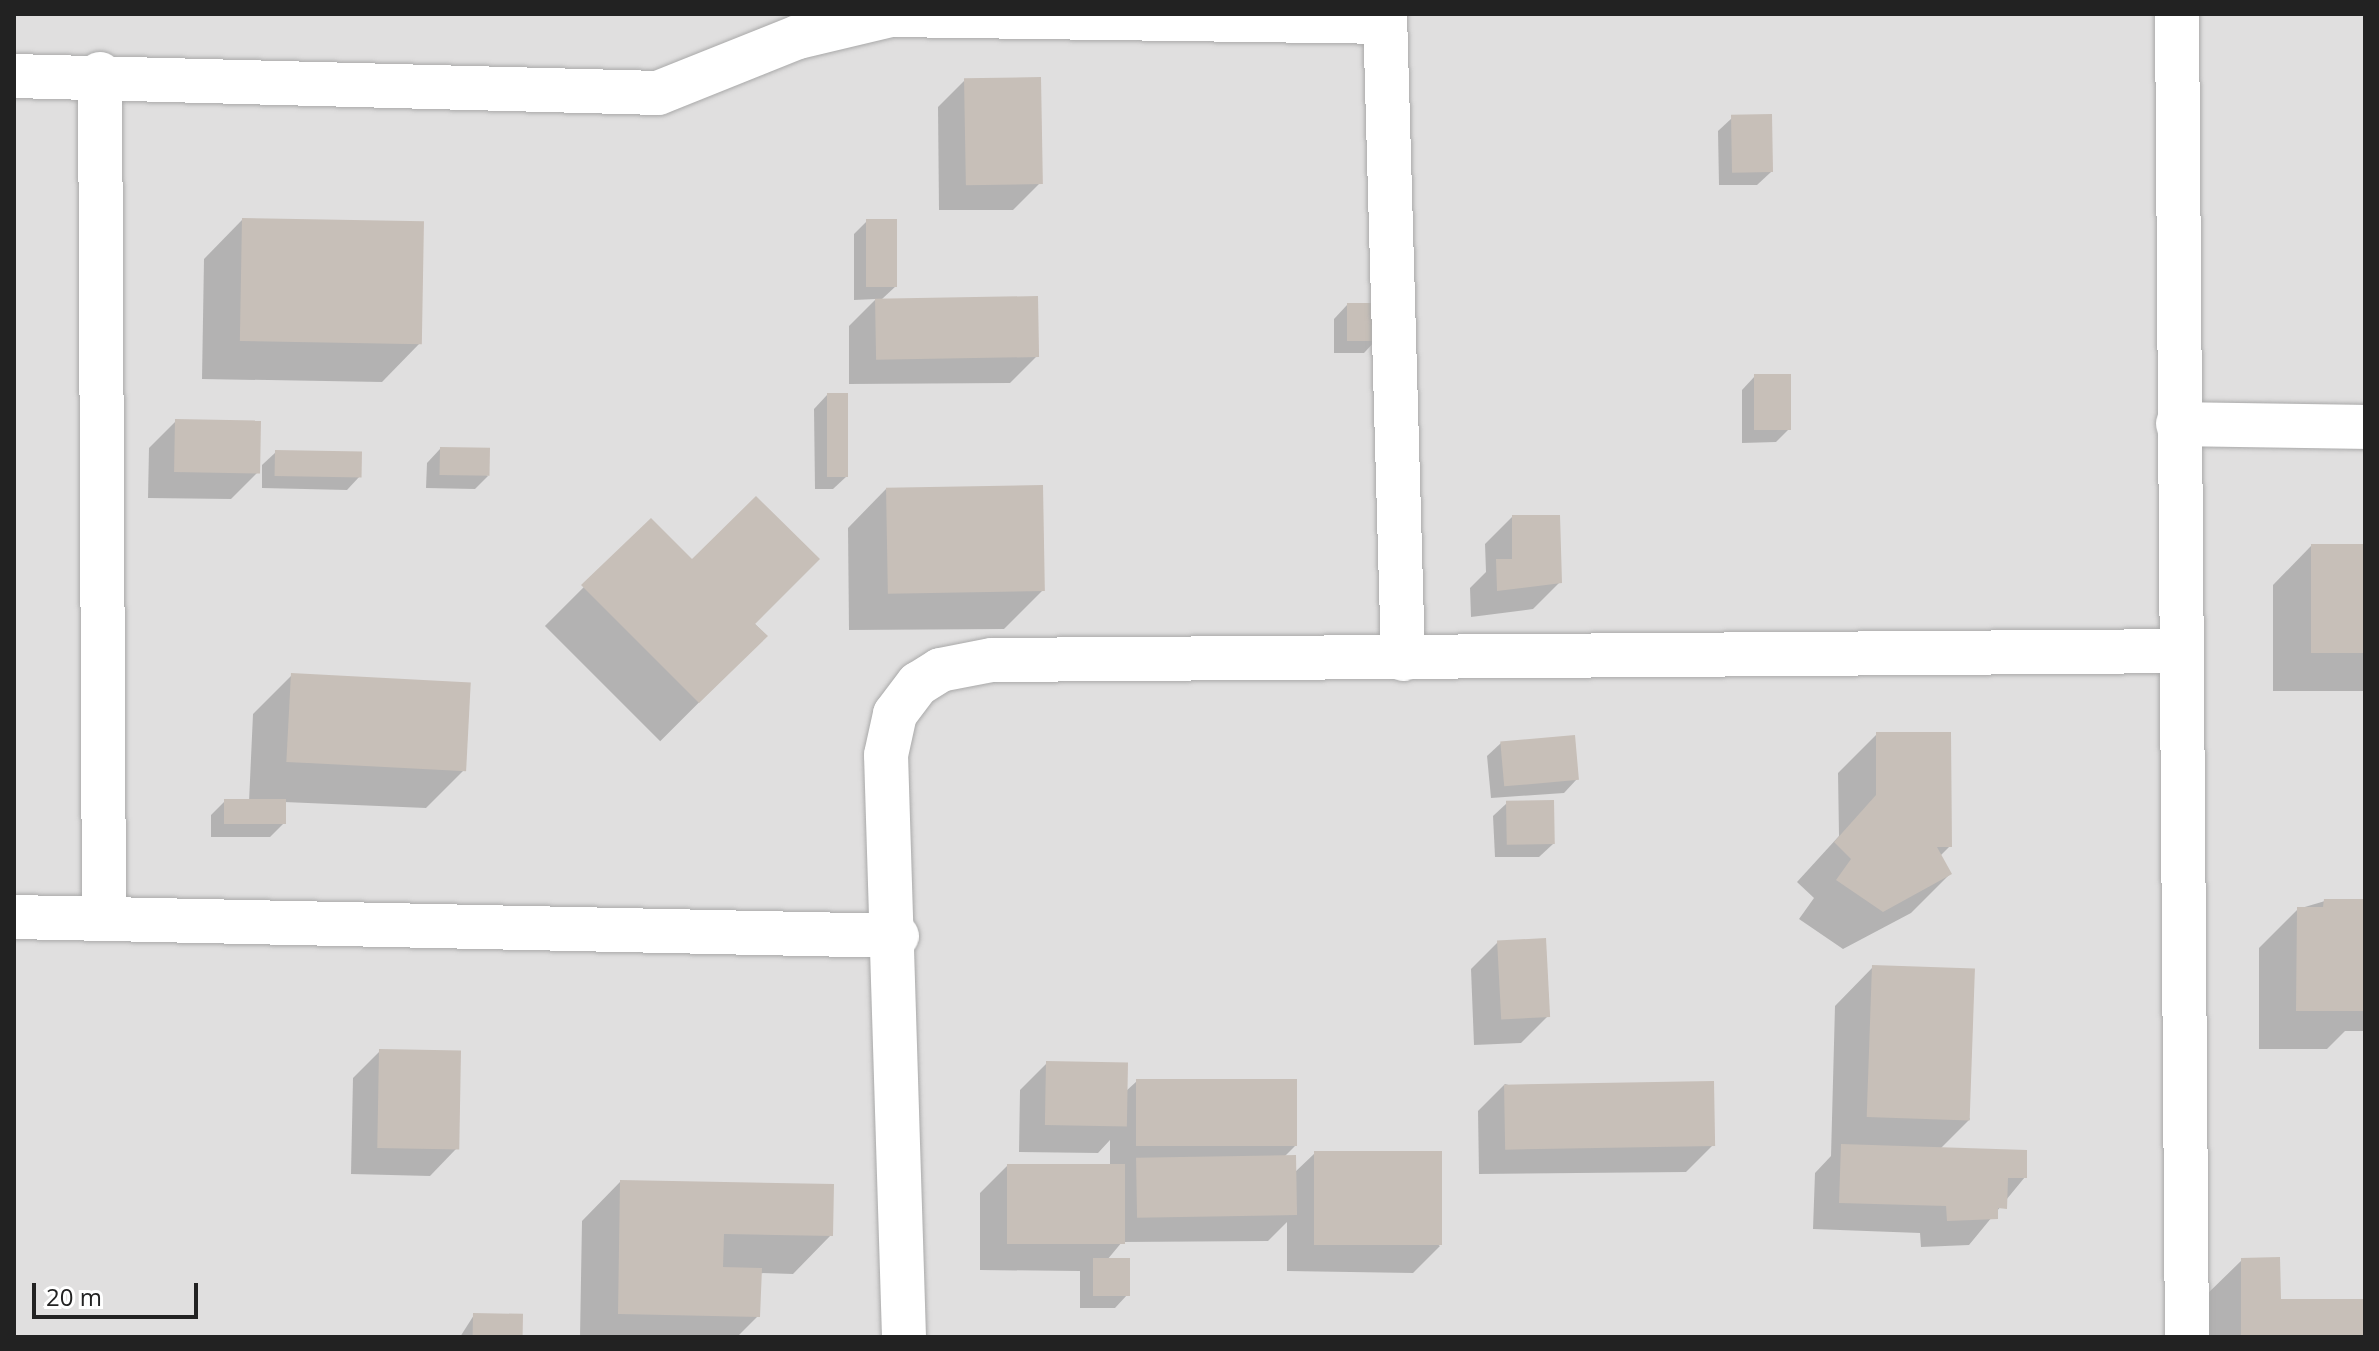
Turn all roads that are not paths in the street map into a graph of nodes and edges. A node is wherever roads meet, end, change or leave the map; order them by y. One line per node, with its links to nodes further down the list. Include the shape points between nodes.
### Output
1 (2177, 14): 5 (street)
2 (1385, 18): 3 (street, via 891,15 798,37 658,93); 8 (street)
3 (100, 74): 4 (street); 10 (street)
4 (14, 76)
5 (2178, 424): 6 (street); 7 (street)
6 (2365, 427)
7 (2179, 651): 8 (street); 13 (street)
8 (1403, 659): 11 (street, via 992,660 940,670 918,684 895,714 886,755)
9 (14, 917): 10 (street)
10 (104, 918): 11 (street)
11 (897, 936): 12 (street)
12 (904, 1337)
13 (2187, 1337)

